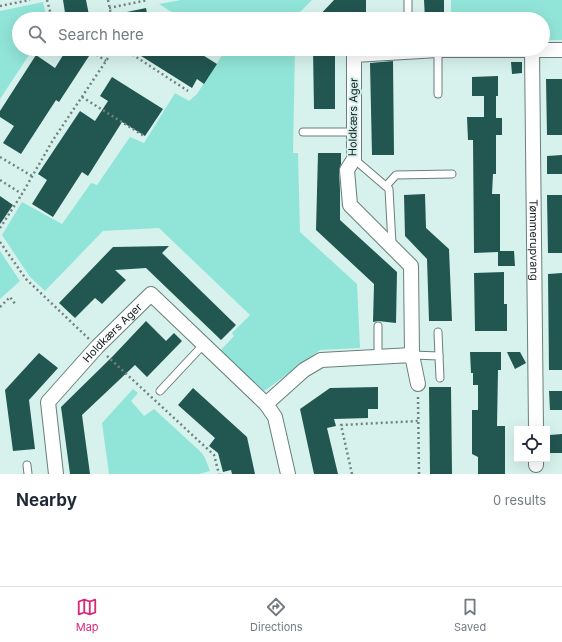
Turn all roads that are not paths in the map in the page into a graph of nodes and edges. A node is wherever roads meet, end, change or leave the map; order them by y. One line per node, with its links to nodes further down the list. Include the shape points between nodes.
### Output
1 (408, 0): 2 (lane)
2 (408, 12)
3 (550, 50): 4 (street)
4 (562, 50)
5 (354, 56): 10 (street, Holdkærs Ager)
6 (438, 56): 8 (lane)
7 (532, 56): 25 (street, Tømmerupvang)
8 (438, 94)
9 (303, 132): 10 (lane)
10 (354, 132): 11 (street, Holdkærs Ager)
11 (354, 159): 13 (lane); 14 (street, Holdkærs Ager, via 347,170 350,205)
12 (452, 174): 13 (lane, via 396,175)
13 (386, 186): 14 (lane, via 389,189)
14 (392, 247): 18 (street, Holdkærs Ager, via 411,266)
15 (378, 326): 20 (lane)
16 (438, 332): 19 (lane)
17 (204, 344): 23 (lane); 24 (street, Holdkærs Ager); 28 (street, Holdkærs Ager, via 151,294 97,347 48,402)
18 (412, 355): 19 (lane); 20 (street); 22 (street, Holdkærs Ager)
19 (439, 356): 21 (lane)
20 (378, 357): 24 (street, via 322,360 304,370)
21 (440, 378)
22 (418, 384)
23 (160, 391)
24 (266, 404): 29 (street, Holdkærs Ager, via 275,417)
25 (536, 426)
26 (27, 465): 27 (lane)
27 (28, 474)
28 (56, 474)
29 (288, 474)

